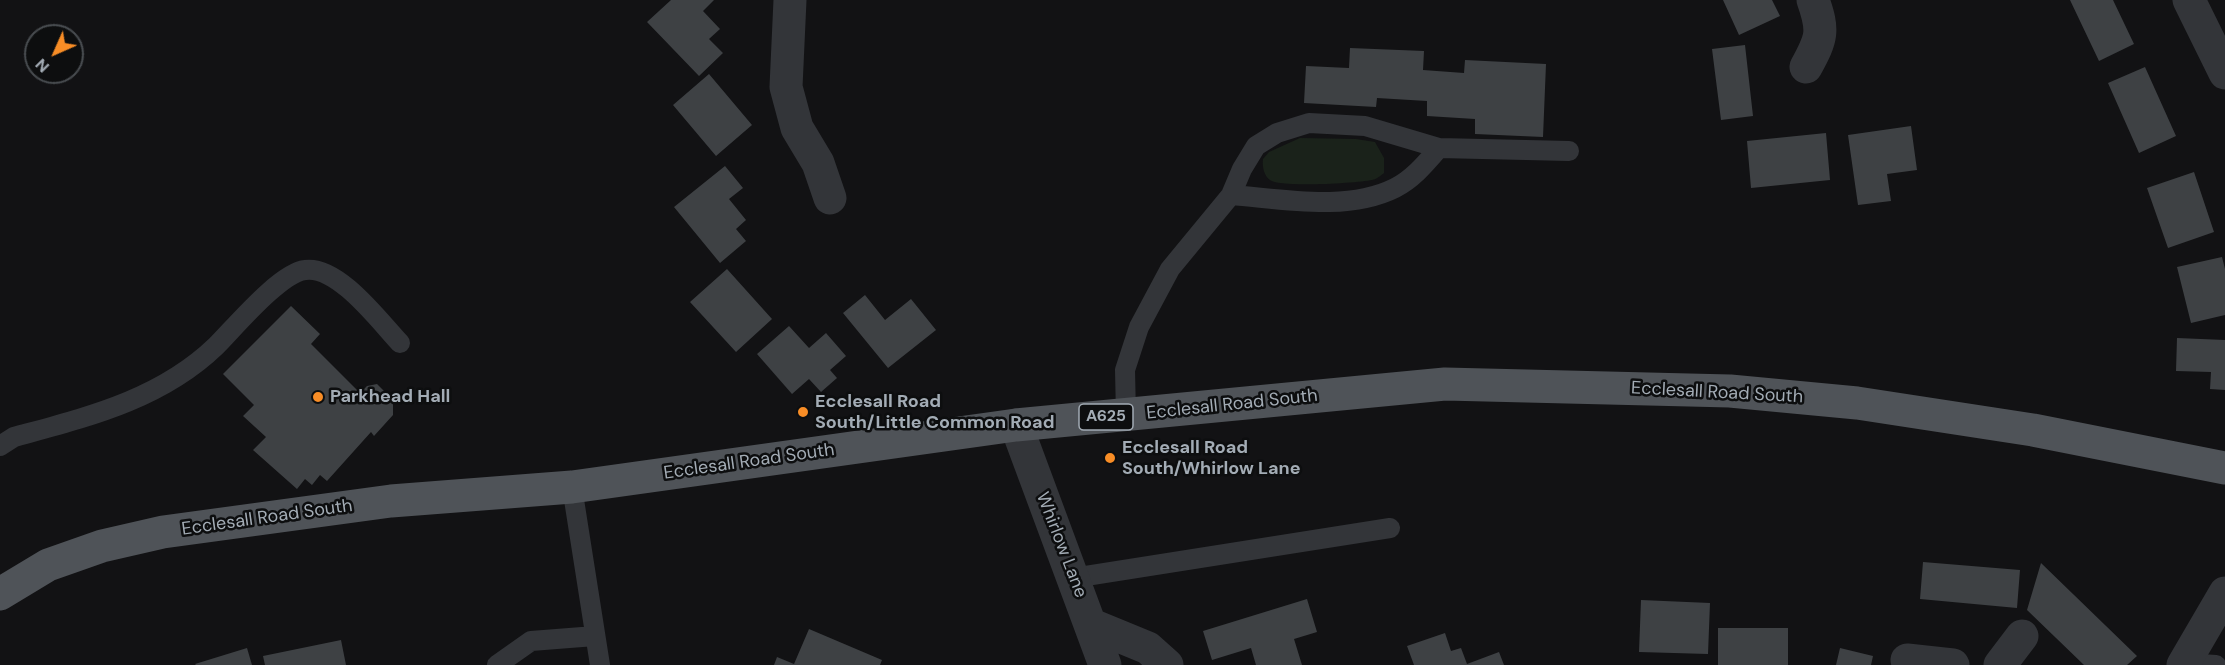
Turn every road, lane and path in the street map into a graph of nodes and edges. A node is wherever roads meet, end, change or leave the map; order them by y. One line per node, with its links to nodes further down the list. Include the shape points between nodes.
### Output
1 (790, 0): 9 (street, via 786,87 797,128 818,163)
2 (1813, 0): 4 (street, via 1822,26 1818,45)
3 (2189, 0): 5 (street)
4 (1806, 67)
5 (2225, 73)
6 (1439, 148): 7 (lane); 8 (lane, via 1418,172 1395,188 1359,200 1304,201); 8 (lane, via 1365,126 1309,123 1277,133 1256,146)
7 (1569, 151)
8 (1231, 195): 11 (lane, via 1170,269 1139,327 1125,370)
9 (830, 198)
10 (400, 343): 13 (lane, via 342,282 327,273 305,270 278,284 213,348 169,383 117,408 14,437)
11 (1126, 415): 12 (main road, Ecclesall Road South / A625); 14 (main road, Ecclesall Road South / A625, via 1445,384 1730,391 1857,403 1986,423)
12 (1016, 425): 15 (main road, Ecclesall Road South / A625); 17 (street, Whirlow Lane)
13 (0, 447)
14 (2225, 468)
15 (572, 487): 19 (main road, Ecclesall Road South / A625, via 391,501 163,532 102,546 48,565); 21 (lane)
16 (1390, 528): 17 (lane)
17 (1073, 578): 20 (street, Whirlow Lane)
18 (2225, 593): 24 (street)
19 (0, 594)
20 (1092, 625): 27 (street, Whirlow Lane); 28 (street, via 1148,648)
21 (595, 636): 25 (lane, via 531,641); 26 (lane)
22 (2022, 636): 30 (street)
23 (1907, 660): 29 (street)
24 (2195, 664)
25 (497, 665)
26 (600, 665)
27 (1106, 665)
28 (1167, 665)
29 (1953, 665)
30 (2000, 665)

